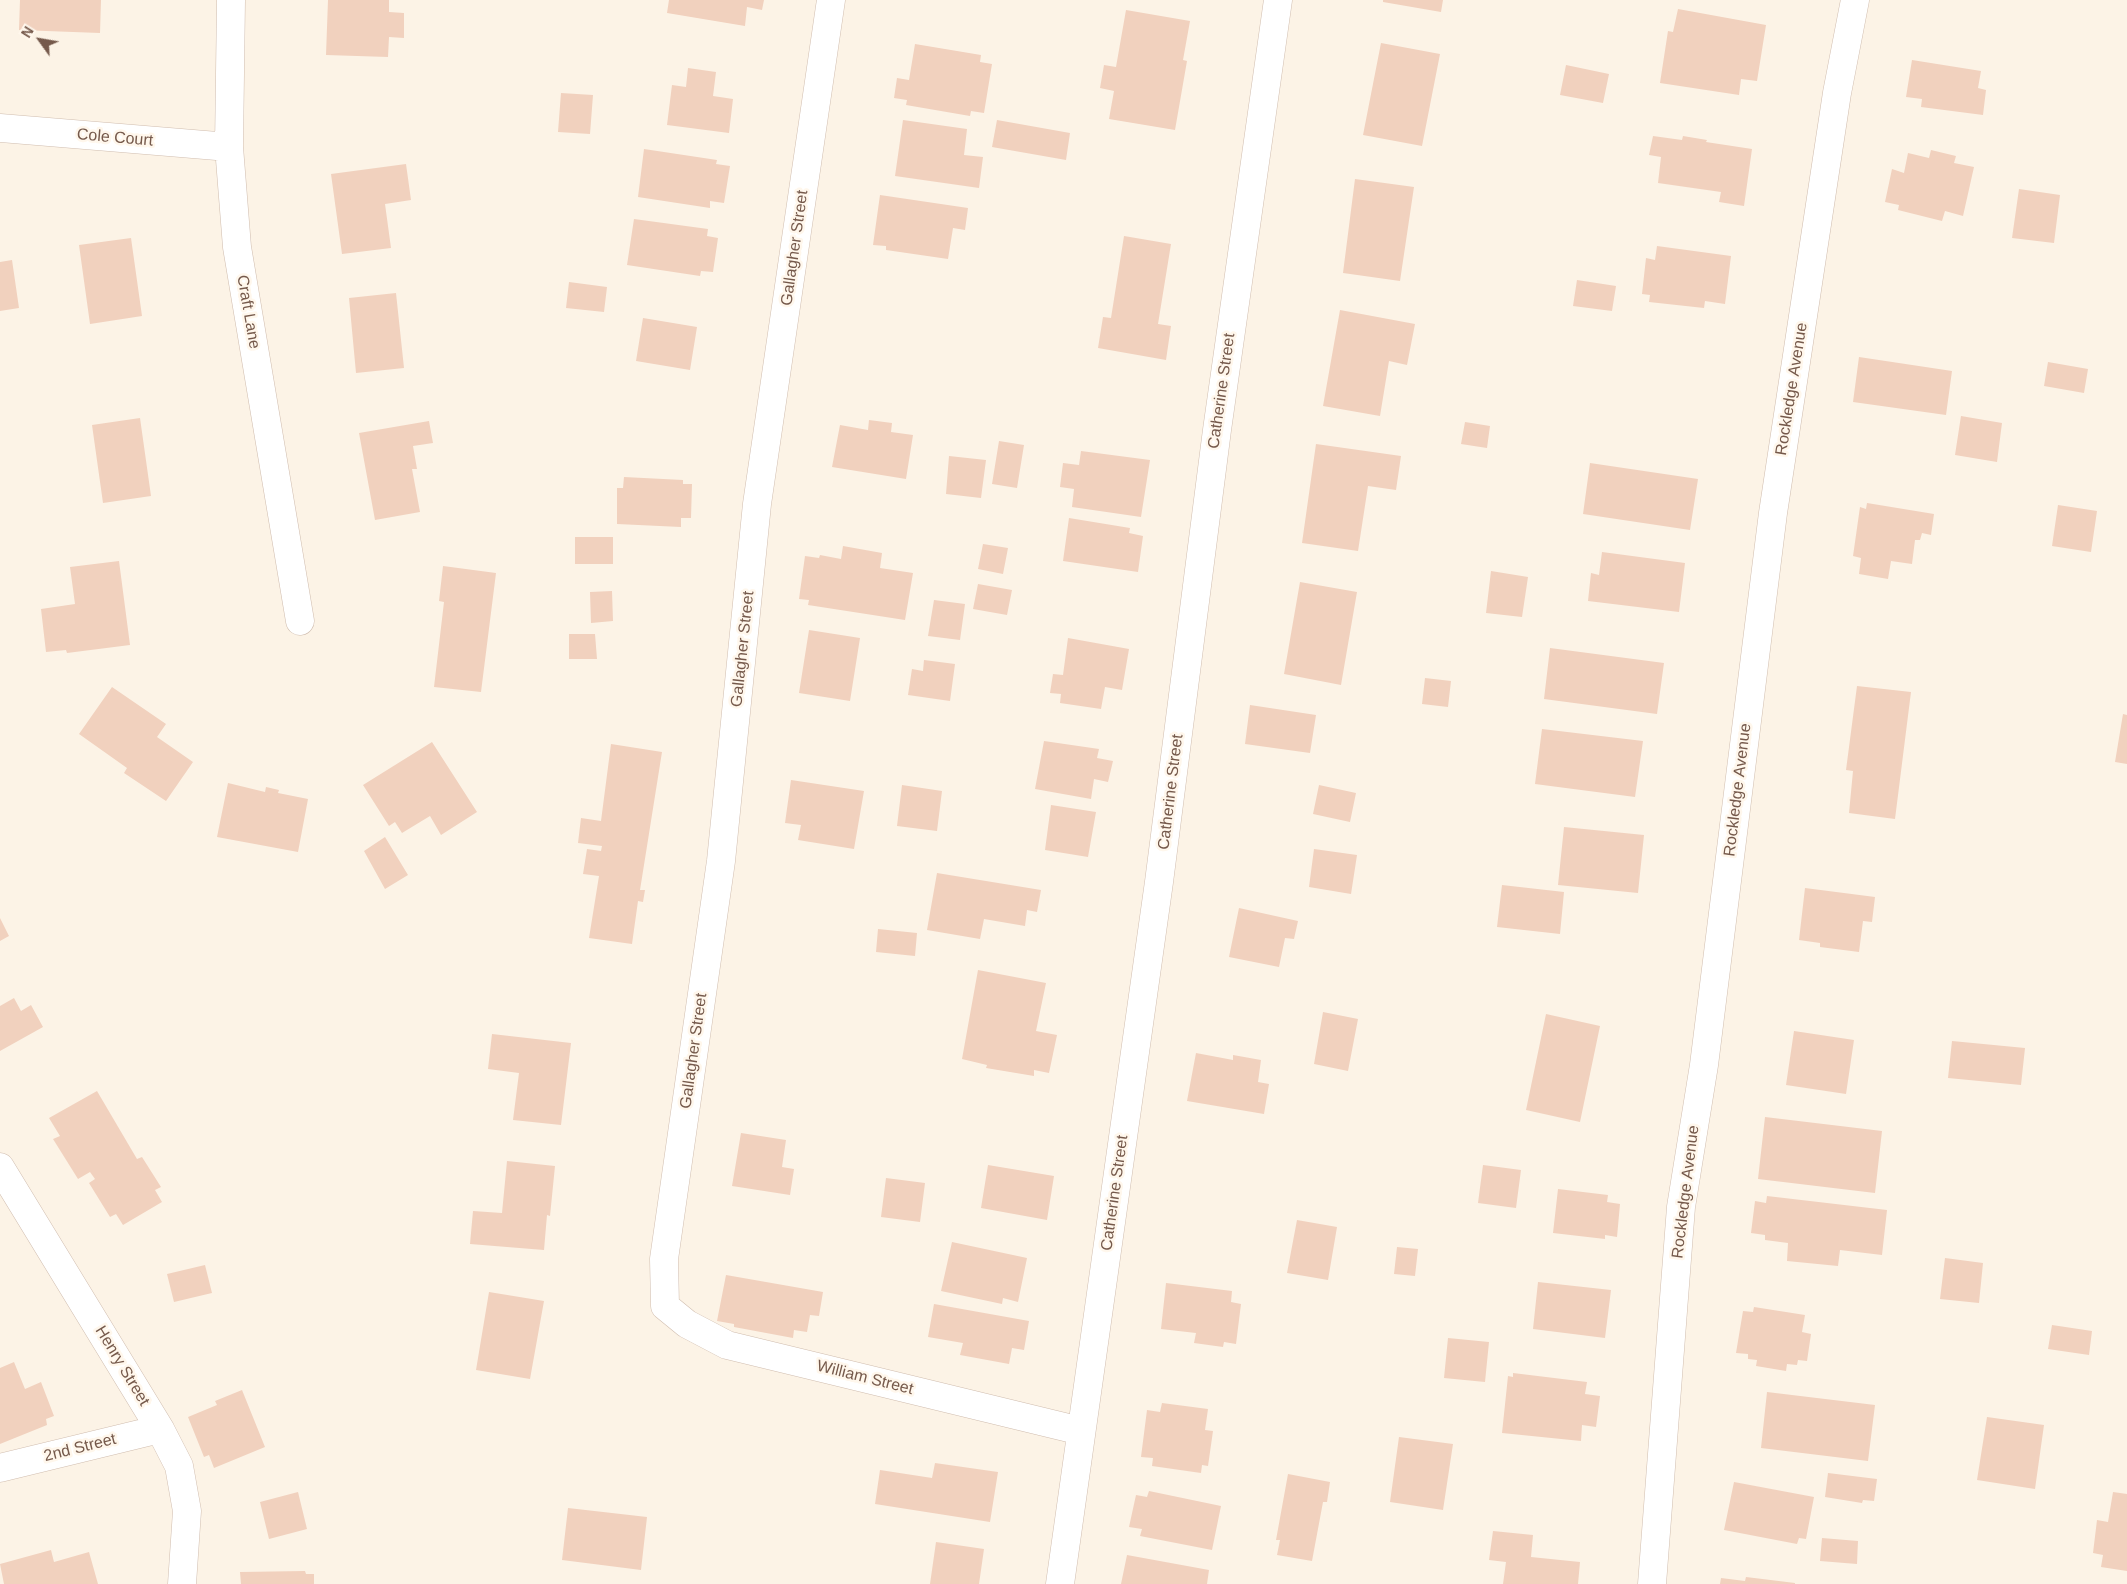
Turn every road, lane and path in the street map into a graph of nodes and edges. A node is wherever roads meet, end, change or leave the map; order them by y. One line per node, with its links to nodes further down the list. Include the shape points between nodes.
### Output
1 (231, 0): 6 (street, Craft Lane)
2 (831, 0): 9 (street, Gallagher Street, via 757,504 721,860 664,1259)
3 (1278, 0): 11 (street, Catherine Street, via 1216,430 1160,882)
4 (1855, 0): 15 (street, Rockledge Avenue, via 1837,93 1773,513 1704,1065 1681,1207)
5 (0, 128): 6 (street, Cole Court)
6 (229, 147): 7 (street, Craft Lane, via 237,246)
7 (300, 621)
8 (0, 1167): 10 (street, Henry Street)
9 (665, 1299): 11 (street, William Street, via 665,1306 687,1324 727,1345)
10 (160, 1429): 12 (street, 2nd Street); 13 (street, Henry Street, via 179,1466 187,1511)
11 (1081, 1431): 14 (street, Catherine Street)
12 (0, 1468)
13 (182, 1584)
14 (1060, 1584)
15 (1652, 1584)

